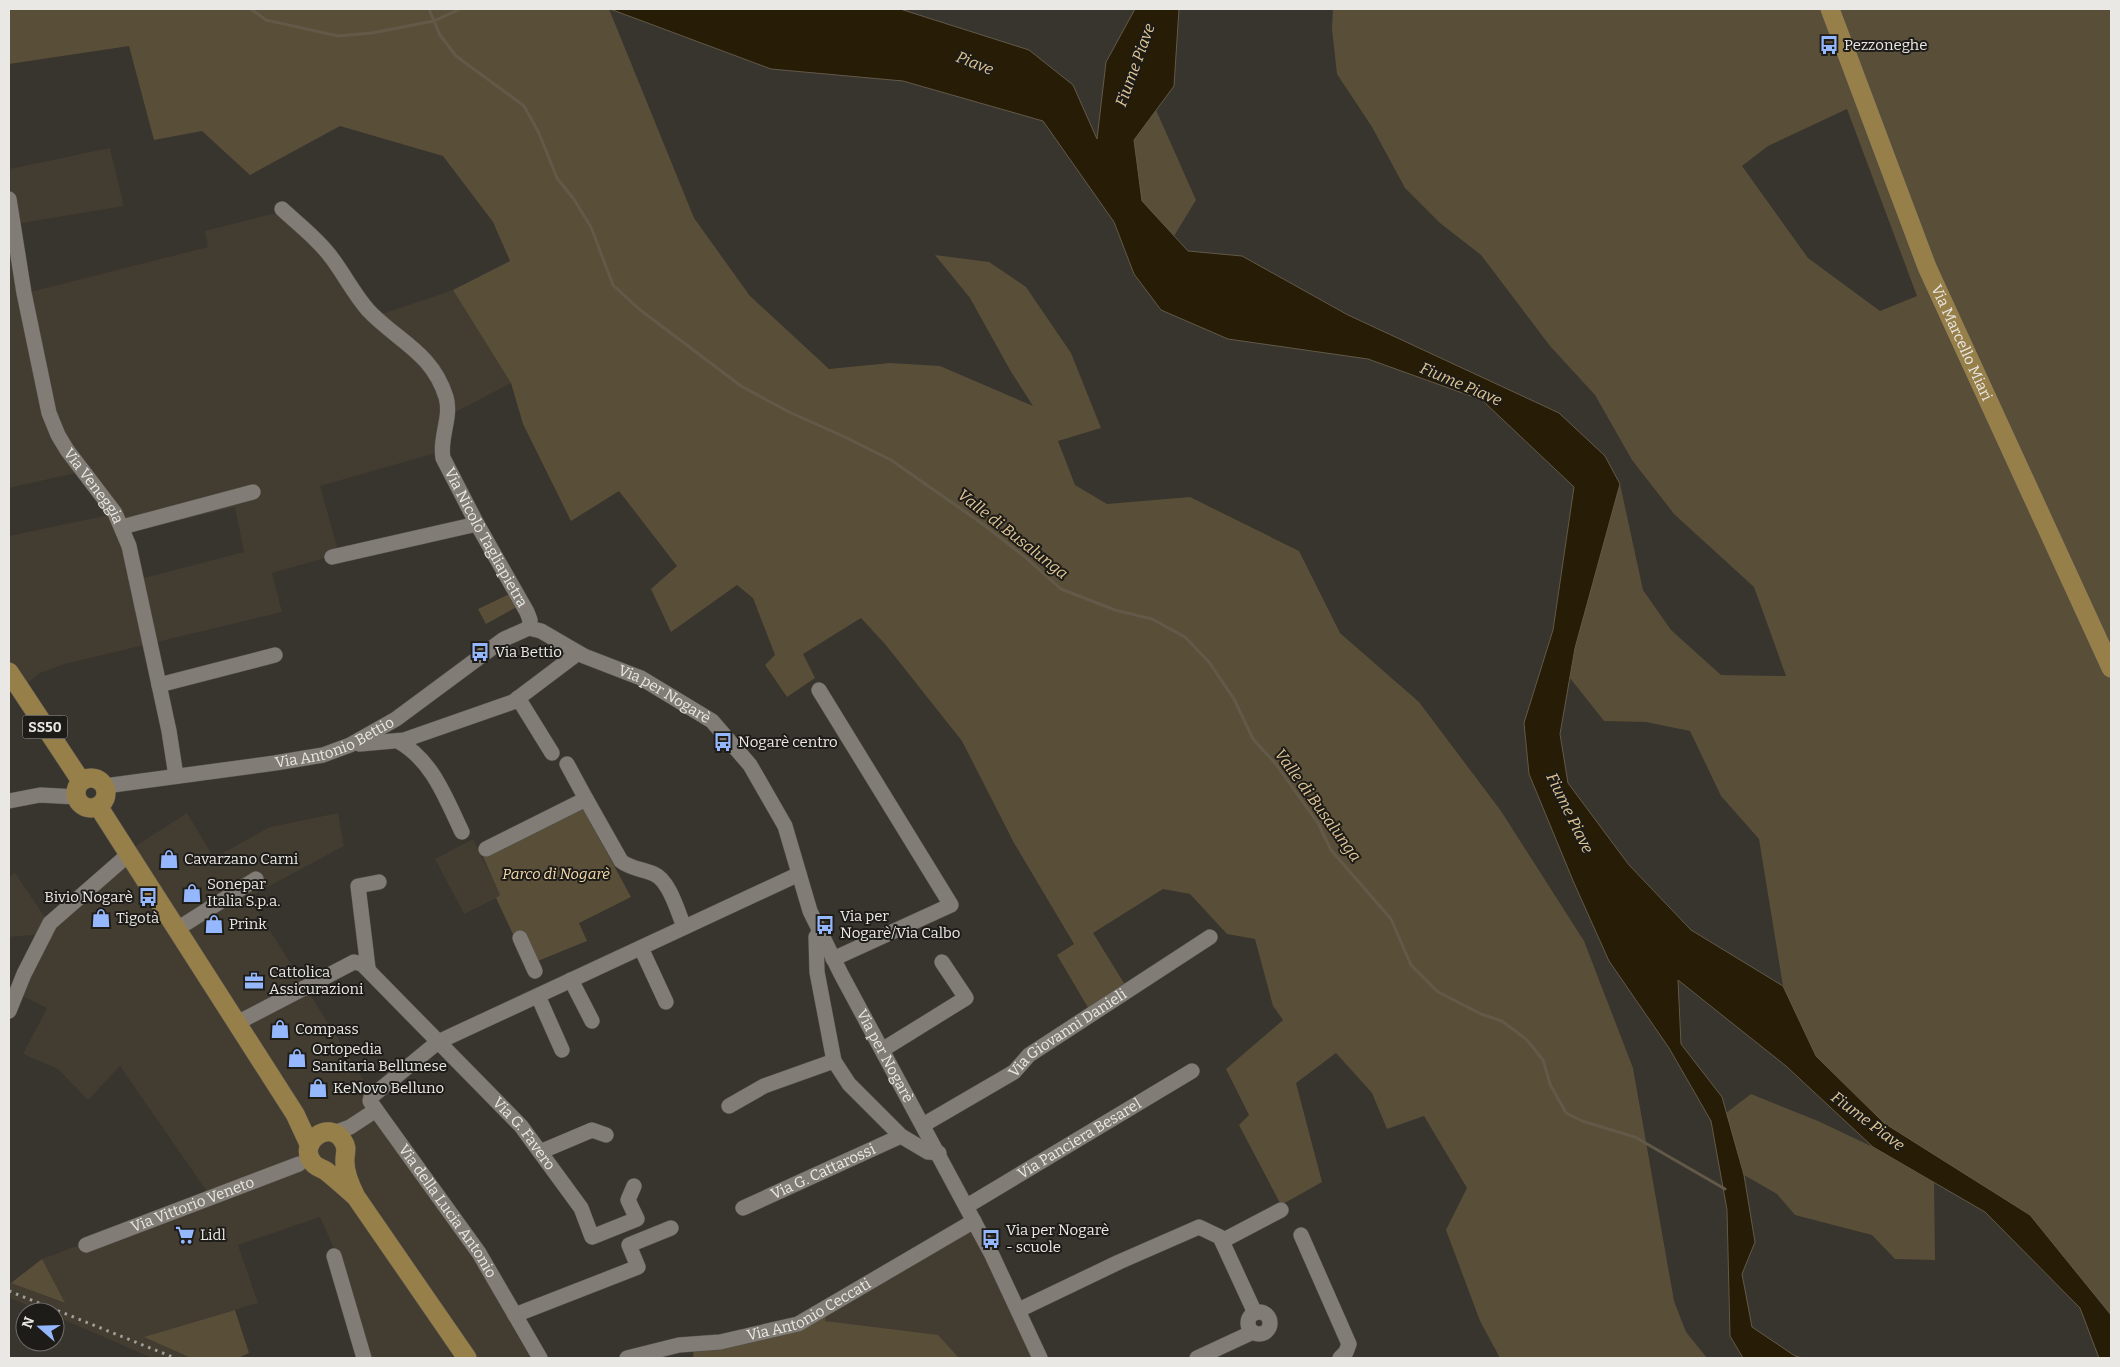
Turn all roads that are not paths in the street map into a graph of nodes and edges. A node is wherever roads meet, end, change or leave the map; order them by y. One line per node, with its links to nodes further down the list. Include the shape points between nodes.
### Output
1 (1830, 9): 12 (main road, Via Marcello Miari, via 1927,267)
2 (9, 199): 4 (street, Via Veneggia)
3 (282, 208): 6 (street, Via Nicolò Tagliapietra, via 330,255 368,310 426,361 447,402 442,446 445,464)
4 (16, 290): 7 (street, Via Veneggia, via 55,428)
5 (253, 492): 7 (street)
6 (477, 524): 8 (street); 9 (street, Via Nicolò Tagliapietra, via 527,612)
7 (122, 527): 14 (street, Via Veneggia, via 135,566)
8 (332, 557)
9 (533, 629): 10 (street, Via per Nogarè); 17 (street, Via Antonio Bettio, via 504,639 396,719)
10 (578, 653): 16 (street); 30 (street, Via per Nogarè, via 641,678 716,724 750,765 785,826)
11 (275, 655): 14 (street)
12 (2111, 668)
13 (9, 672): 23 (main road, SS50)
14 (159, 685): 21 (street, Via Veneggia)
15 (819, 690): 39 (street, via 951,905)
16 (518, 698): 18 (street); 19 (street)
17 (358, 741): 18 (street, via 360,744); 21 (street, Via Antonio Bettio, via 323,755)
18 (398, 741): 27 (street, via 413,750 429,767)
19 (552, 753)
20 (567, 764): 24 (street)
21 (176, 776): 22 (street, Via Antonio Bettio)
22 (105, 786): 23 (main road, via 94,778); 26 (main road, via 106,797)
23 (79, 789): 25 (street); 26 (main road, via 80,803 86,807)
24 (586, 799): 28 (street); 33 (street, via 621,861 663,879)
25 (9, 801)
26 (98, 806): 29 (main road)
27 (462, 832)
28 (486, 849)
29 (129, 854): 34 (main road); 46 (street, via 50,923)
30 (799, 874): 33 (street); 35 (street, Via per Nogarè)
31 (256, 879): 34 (street)
32 (379, 882): 41 (street, via 358,886)
33 (684, 927): 38 (street)
34 (177, 929): 48 (main road)
35 (820, 931): 39 (street, Via per Nogarè); 52 (street, via 816,937 817,972)
36 (1210, 937): 56 (street, Via Giovanni Danieli, via 1029,1055 1014,1072)
37 (520, 938): 42 (street)
38 (641, 948): 43 (street); 45 (street)
39 (833, 959): 51 (street, Via per Nogarè)
40 (942, 962): 51 (street, via 966,998)
41 (368, 968): 48 (street, via 354,962); 49 (street, Via G. Favero)
42 (535, 971)
43 (571, 980): 44 (street); 47 (street)
44 (538, 996): 49 (street); 50 (street)
45 (666, 1002)
46 (9, 1011)
47 (592, 1021)
48 (237, 1023): 59 (main road, via 295,1114)
49 (438, 1042): 55 (street, via 371,1097); 60 (street, Via G. Favero, via 521,1126)
50 (562, 1050)
51 (882, 1050): 56 (street, Via per Nogarè)
52 (834, 1060): 54 (street, via 764,1086); 58 (street, via 849,1084)
53 (1192, 1071): 66 (street, Via Panciera Besarel)
54 (729, 1106)
55 (376, 1110): 59 (street); 76 (street, Via della Lucia Antonio, via 479,1253)
56 (924, 1125): 61 (street, Via per Nogarè)
57 (606, 1135): 60 (street, via 592,1130)
58 (901, 1136): 61 (street, via 928,1152); 67 (street, Via G. Cattarossi)
59 (334, 1140): 63 (main road, via 336,1168); 63 (main road, via 308,1153 312,1163); 65 (main road)
60 (540, 1152): 64 (street, Via G. Favero, via 581,1208 592,1237 637,1219 628,1200)
61 (938, 1153): 66 (street, Via per Nogarè)
62 (299, 1164): 73 (street, Via Vittorio Veneto)
63 (323, 1170): 65 (main road)
64 (634, 1186)
65 (356, 1196): 78 (main road)
66 (967, 1206): 69 (street, Via per Nogarè)
67 (744, 1208)
68 (1281, 1210): 72 (street)
69 (974, 1221): 75 (street, Via per Nogarè); 80 (street, Via Antonio Ceccati, via 798,1324 720,1342 679,1345)
70 (671, 1228): 76 (street, via 630,1245 638,1267)
71 (1301, 1236): 83 (street, via 1349,1344)
72 (1222, 1241): 75 (street, via 1199,1227); 82 (street, via 1255,1313 1248,1322 1253,1332)
73 (86, 1244)
74 (334, 1256): 77 (street)
75 (1019, 1310): 81 (street, Via per Nogarè)
76 (515, 1315): 79 (street, Via della Lucia Antonio)
77 (364, 1358)
78 (467, 1358)
79 (540, 1358)
80 (628, 1358)
81 (1040, 1358)
82 (1197, 1358)
83 (1340, 1358)

